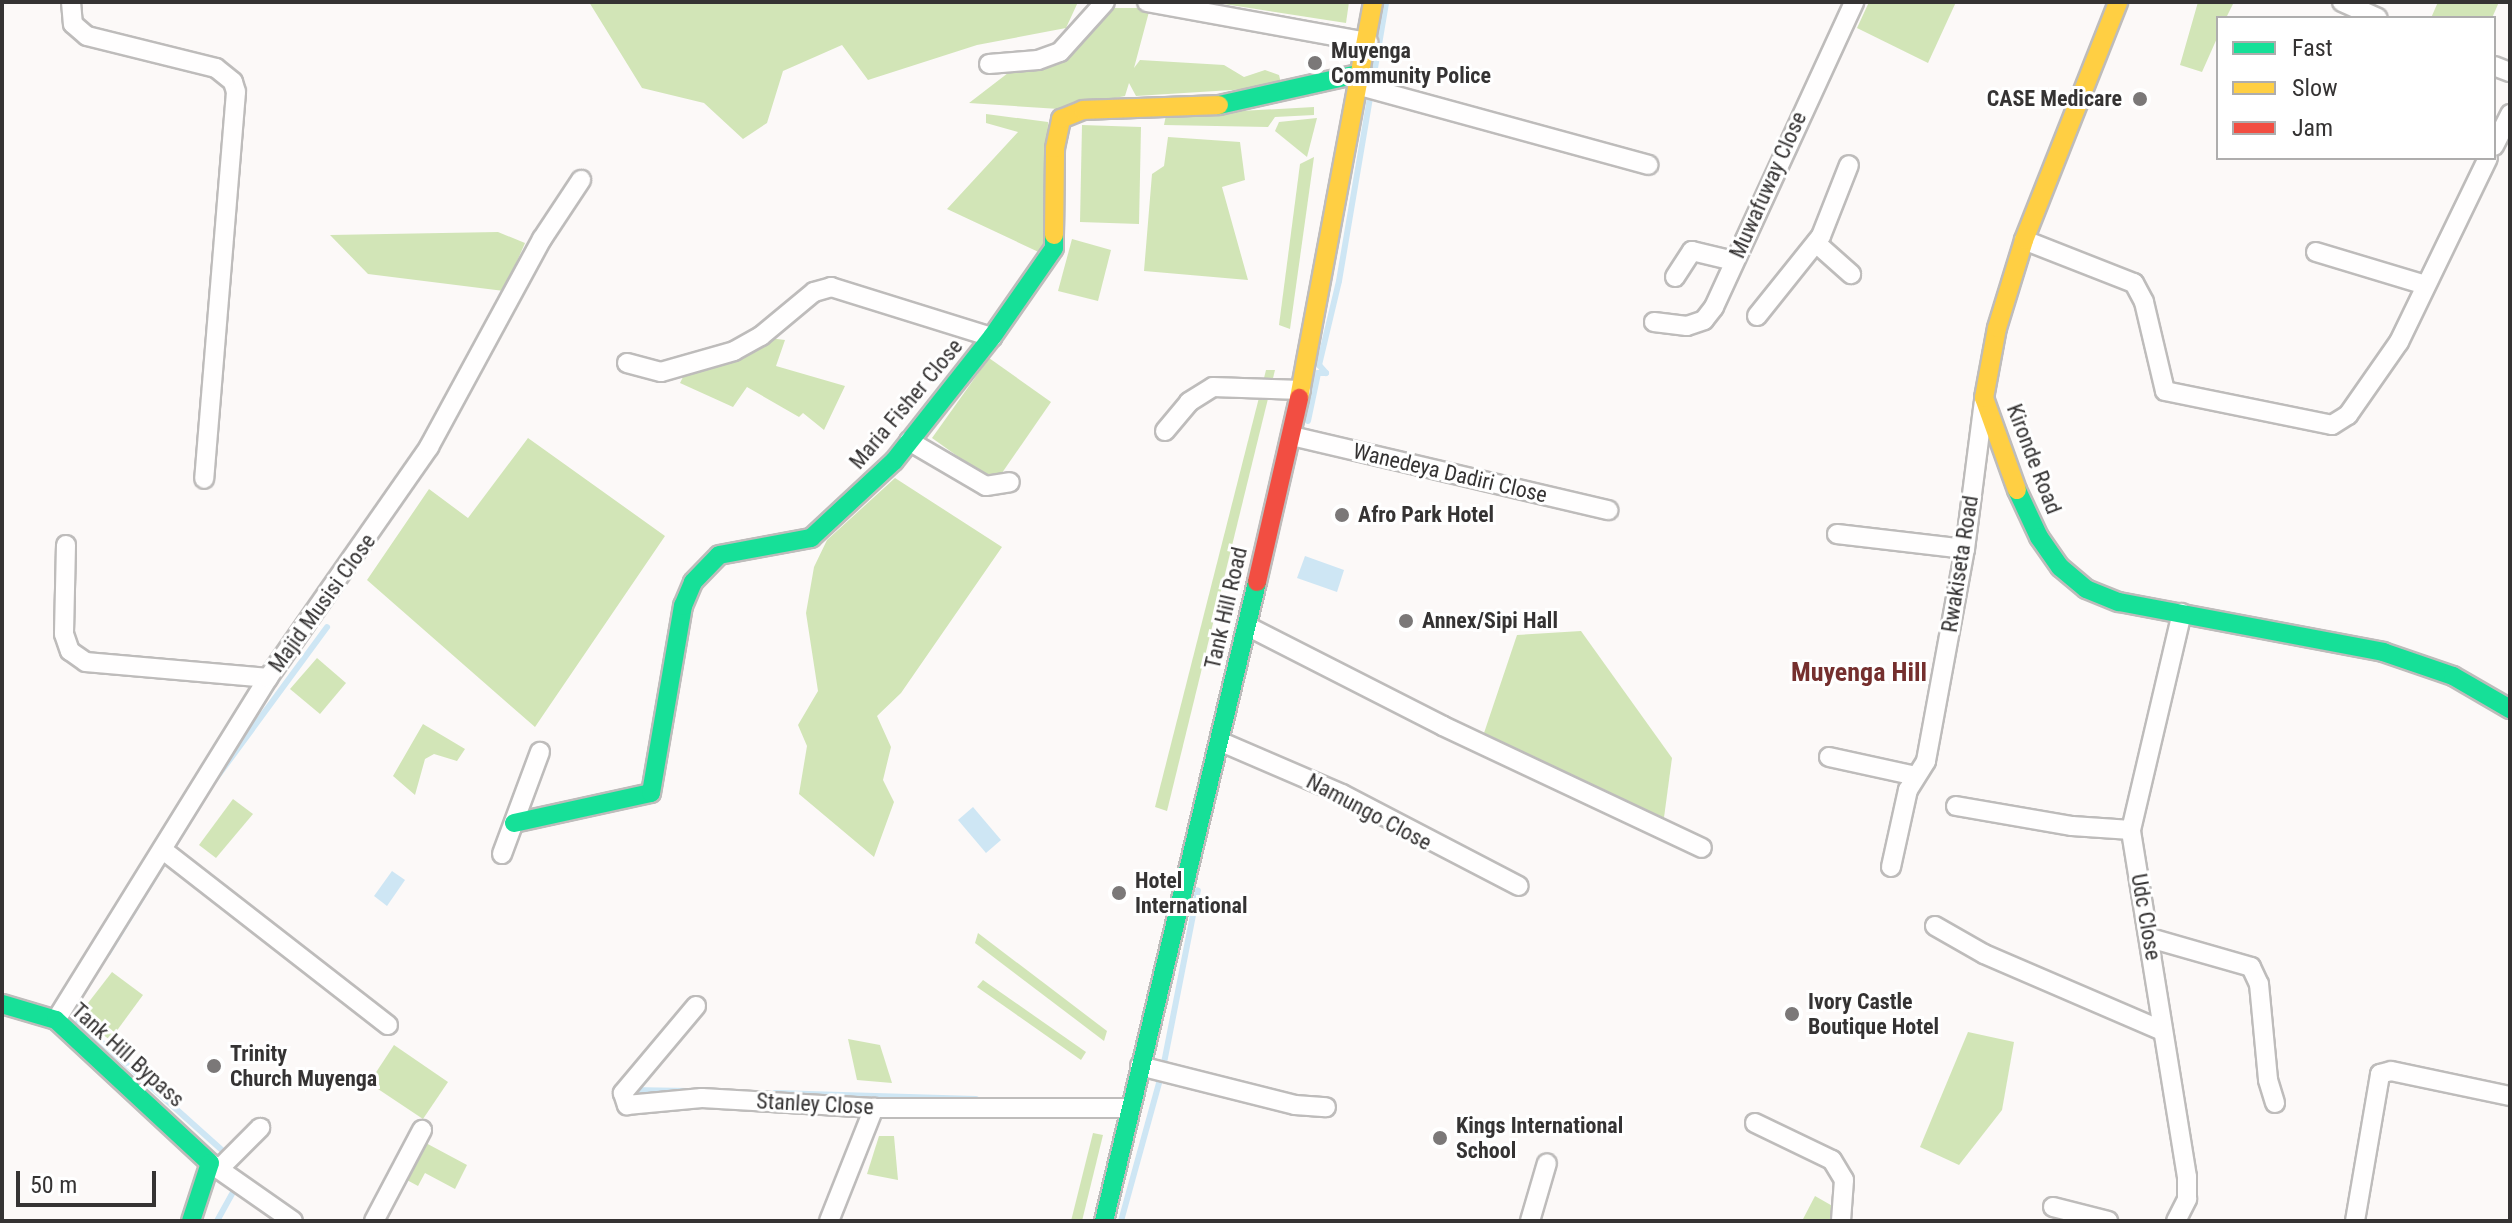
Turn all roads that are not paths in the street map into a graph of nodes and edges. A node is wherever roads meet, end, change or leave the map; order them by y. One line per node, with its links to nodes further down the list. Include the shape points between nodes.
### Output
1 (71, 2): 34 (street, via 73,24 87,36 216,68 233,82 236,92)
2 (1105, 2): 10 (street, via 1060,52 1038,60)
3 (1147, 2): 9 (street)
4 (1373, 2): 9 (street, Tank Hill Road)
5 (1854, 2): 21 (street, Muwafuway Close)
6 (2118, 2): 18 (street, Kironde Road)
7 (2342, 2): 8 (street)
8 (2374, 16)
9 (1368, 42): 11 (street, Tank Hill Road)
10 (989, 64)
11 (1361, 80): 15 (street); 27 (street, Maria Fisher Close, via 1221,105 1083,110 1061,119 1055,148 1054,248); 29 (street, Tank Hill Road)
12 (2510, 114): 13 (street)
13 (2496, 142)
14 (2487, 160): 24 (street)
15 (1648, 165)
16 (1849, 165): 19 (street)
17 (581, 180): 42 (street, Majid Musisi Close, via 542,239 429,447)
18 (2024, 240): 24 (street, via 2134,283 2144,302 2165,391 2324,424 2348,415 2399,342); 30 (street, Kironde Road, via 1997,328)
19 (1816, 243): 22 (street); 25 (street)
20 (2316, 252): 24 (street)
21 (1734, 261): 23 (street, via 1692,251); 26 (street, Muwafuway Close, via 1704,320 1687,326)
22 (1851, 274)
23 (1675, 277)
24 (2425, 285)
25 (1757, 316)
26 (1654, 322)
27 (992, 337): 28 (street, via 831,287 814,292 734,351 661,372); 33 (street, Maria Fisher Close)
28 (627, 363)
29 (1301, 390): 31 (street, via 1213,387 1189,402); 32 (street, Tank Hill Road)
30 (1984, 398): 39 (street, Rwakiseta Road); 40 (street, Kironde Road, via 2022,504 2060,567 2086,589 2119,602)
31 (1165, 431)
32 (1292, 436): 36 (street, Wanedeya Dadiri Close); 41 (street, Tank Hill Road)
33 (909, 441): 35 (street, via 986,486); 49 (street, Maria Fisher Close, via 864,492 811,538 727,552 702,567 683,606 651,793)
34 (204, 479)
35 (1010, 482)
36 (1608, 510)
37 (1837, 534): 39 (street)
38 (66, 545): 42 (street, via 64,634 70,651 86,662)
39 (1965, 549): 47 (street, Rwakiseta Road, via 1926,761)
40 (2182, 613): 43 (street, Kironde Road, via 2383,652 2453,676); 50 (street, Udc Close)
41 (1247, 626): 44 (street, Tank Hill Road); 51 (street)
42 (268, 678): 52 (street, Majid Musisi Close)
43 (2510, 709)
44 (1219, 741): 55 (street, Namungo Close, via 1342,794); 63 (street, Tank Hill Road)
45 (540, 752): 49 (street)
46 (1829, 757): 47 (street)
47 (1916, 776): 54 (street, Rwakiseta Road, via 1908,790)
48 (1956, 806): 50 (street, via 2072,826)
49 (514, 823): 53 (street)
50 (2131, 830): 57 (street, Udc Close)
51 (1702, 848)
52 (163, 850): 60 (street, Majid Musisi Close); 61 (street)
53 (502, 854)
54 (1891, 867)
55 (1519, 886)
56 (1935, 926): 62 (street, via 1984,954)
57 (2150, 938): 62 (street, Udc Close); 65 (street, via 2251,967 2259,984)
58 (2, 1004): 60 (street, Tank Hill Bypass)
59 (696, 1006): 67 (street, Stanley Close, via 623,1093 627,1105 702,1098)
60 (56, 1020): 73 (street, Tank Hill Bypass)
61 (388, 1025)
62 (2163, 1031): 83 (street, Udc Close, via 2187,1177 2187,1199)
63 (1140, 1066): 66 (street, via 1295,1105); 68 (street, Tank Hill Road)
64 (2510, 1096): 84 (street, via 2391,1071 2380,1074)
65 (2275, 1103)
66 (1326, 1107)
67 (874, 1108): 68 (street, Stanley Close); 78 (street)
68 (1130, 1108): 79 (street, Tank Hill Road)
69 (1755, 1123): 81 (street, via 1832,1160 1844,1180)
70 (260, 1128): 73 (street)
71 (422, 1130): 77 (street)
72 (1547, 1163): 80 (street)
73 (215, 1165): 75 (street); 76 (street)
74 (2053, 1207): 82 (street)
75 (191, 1221)
76 (293, 1221)
77 (374, 1221)
78 (829, 1221)
79 (1104, 1221)
80 (1530, 1221)
81 (1841, 1221)
82 (2108, 1221)
83 (2176, 1221)
84 (2355, 1221)

